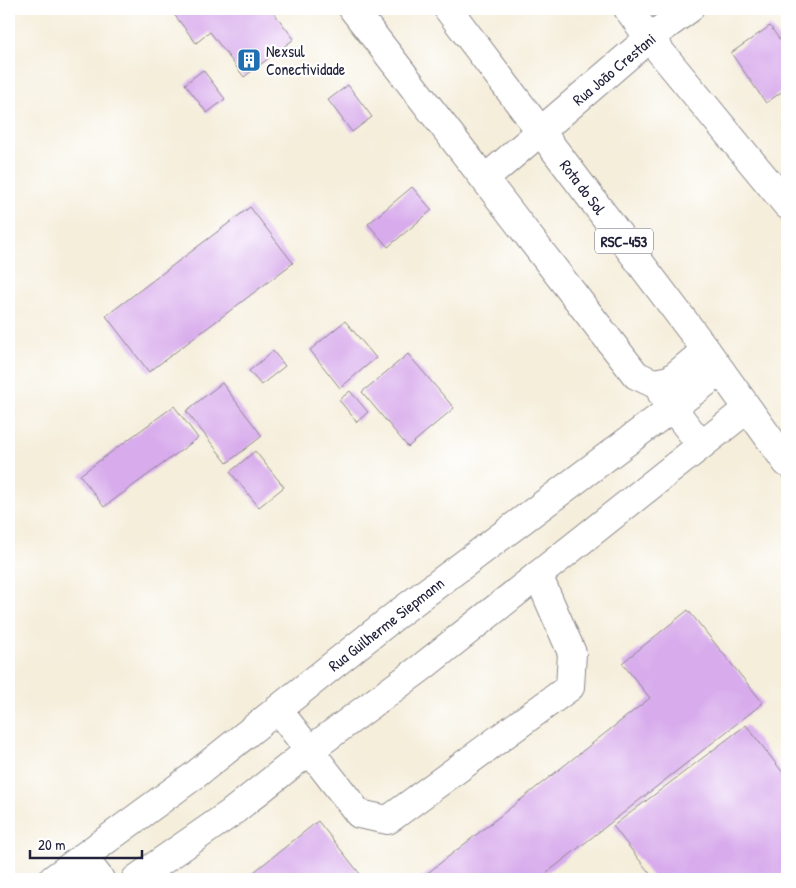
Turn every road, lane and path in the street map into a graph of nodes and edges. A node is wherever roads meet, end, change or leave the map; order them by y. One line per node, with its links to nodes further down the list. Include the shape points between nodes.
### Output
1 (352, 9): 7 (main road)
2 (448, 9): 6 (main road, Rota do Sol / RSC-453)
3 (628, 9): 5 (main road)
4 (689, 9): 5 (main road, Rua João Crestani)
5 (649, 38): 6 (main road, Rua João Crestani); 8 (main road)
6 (541, 131): 7 (main road, Rua João Crestani); 9 (main road, Rota do Sol / RSC-453)
7 (485, 179): 10 (main road, via 636,375)
8 (787, 205)
9 (713, 360): 10 (main road, via 670,380); 11 (main road, Rua Guilherme Siepmann); 12 (main road, Rota do Sol / RSC-453)
10 (653, 383): 11 (main road)
11 (673, 407): 13 (main road); 16 (main road, Rua Guilherme Siepmann, via 395,616)
12 (747, 409): 13 (main road); 14 (main road, Rota do Sol / RSC-453)
13 (701, 446): 15 (main road)
14 (787, 463)
15 (538, 575): 17 (main road, via 421,668); 17 (main road, via 572,653 570,687 388,820 359,814)
16 (278, 710): 17 (main road); 18 (main road, Rua Guilherme Siepmann)
17 (310, 750): 21 (main road, via 231,813)
18 (83, 857): 19 (main road, Rua Guilherme Siepmann); 20 (main road)
19 (54, 879)
20 (100, 879)
21 (136, 879)

